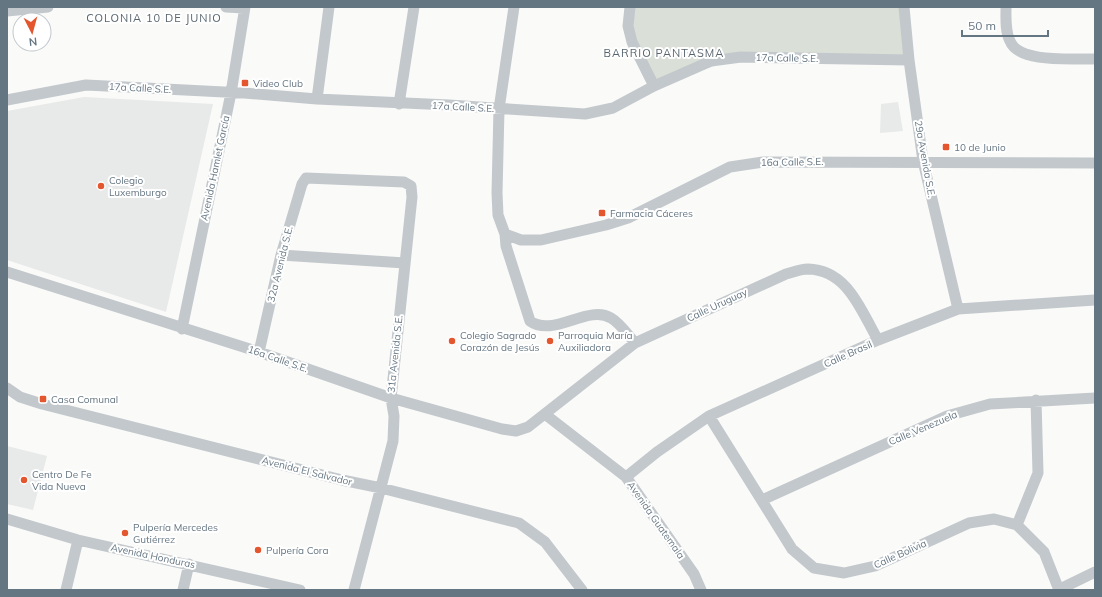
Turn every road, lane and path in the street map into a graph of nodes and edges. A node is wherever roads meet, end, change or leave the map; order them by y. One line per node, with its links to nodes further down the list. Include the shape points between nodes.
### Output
1 (48, 7): 10 (street)
2 (226, 7): 3 (street)
3 (244, 7): 14 (street, Avenida Hamlet García)
4 (329, 7): 15 (street)
5 (414, 7): 17 (street)
6 (514, 7): 18 (street)
7 (630, 7): 13 (street, via 628,26 632,42)
8 (904, 7): 12 (street, 29a Avenida S.E.)
9 (1006, 7): 11 (street, via 1010,43 1021,53 1039,58)
10 (7, 12)
11 (1095, 59)
12 (909, 60): 13 (street, 17a Calle S.E., via 741,57 710,61); 19 (street, 29a Avenida S.E.)
13 (654, 86): 18 (street, 17a Calle S.E., via 613,108 585,114)
14 (231, 93): 15 (street, 17a Calle S.E.); 16 (street, 17a Calle S.E., via 86,85); 28 (street, Avenida Hamlet García)
15 (317, 99): 17 (street, 17a Calle S.E.)
16 (7, 100)
17 (400, 104): 18 (street, 17a Calle S.E.)
18 (499, 109): 22 (street, via 498,215)
19 (923, 161): 20 (street, 16a Calle S.E.); 22 (street, 16a Calle S.E., via 763,162 730,168 628,218 541,240 521,240); 27 (street, 29a Avenida S.E.)
20 (1095, 163)
21 (411, 186): 23 (street, 32a Avenida S.E., via 404,182 306,178); 24 (street, 31a Avenida S.E.)
22 (505, 234): 30 (street, via 511,265 530,321 536,326 550,325 593,315 604,315 612,318)
23 (281, 255): 24 (street); 31 (street, 32a Avenida S.E.)
24 (405, 263): 33 (street, 31a Avenida S.E.)
25 (7, 272): 28 (street, 16a Calle S.E.)
26 (1095, 300): 27 (street, Calle Brasil)
27 (958, 309): 29 (street, Calle Brasil)
28 (182, 329): 31 (street, 16a Calle S.E.)
29 (878, 340): 30 (street, Calle Uruguay, via 848,288 832,274 808,269 786,274); 37 (street, Calle Brasil)
30 (635, 343): 36 (street, Calle Uruguay)
31 (259, 352): 33 (street, 16a Calle S.E.)
32 (7, 388): 39 (street, Avenida El Salvador, via 20,397 34,402)
33 (391, 398): 36 (street, 16a Calle S.E., via 516,431 528,427); 39 (street, 31a Avenida S.E., via 394,416 393,441)
34 (1095, 398): 35 (street, Calle Venezuela)
35 (1036, 400): 40 (street, Calle Venezuela, via 990,404 947,416); 42 (street, via 1038,473)
36 (546, 415): 38 (street, Avenida Guatemala)
37 (708, 416): 38 (street, Calle Brasil); 40 (street, Calle Bolivia)
38 (626, 477): 51 (street, Avenida Guatemala, via 694,574)
39 (381, 488): 49 (street, 31a Avenida S.E.); 50 (street, Avenida El Salvador, via 519,523 545,542)
40 (762, 500): 42 (street, Calle Bolivia, via 792,549 814,568 844,573 875,566 969,523 994,519)
41 (7, 519): 43 (street, Avenida Honduras)
42 (1017, 525): 52 (street, via 1044,552)
43 (78, 540): 44 (street, Avenida Honduras); 46 (street)
44 (189, 564): 47 (street); 48 (street, Avenida Honduras)
45 (1095, 572): 52 (street)
46 (66, 590)
47 (183, 590)
48 (300, 590)
49 (354, 590)
50 (582, 590)
51 (700, 590)
52 (1058, 590)

